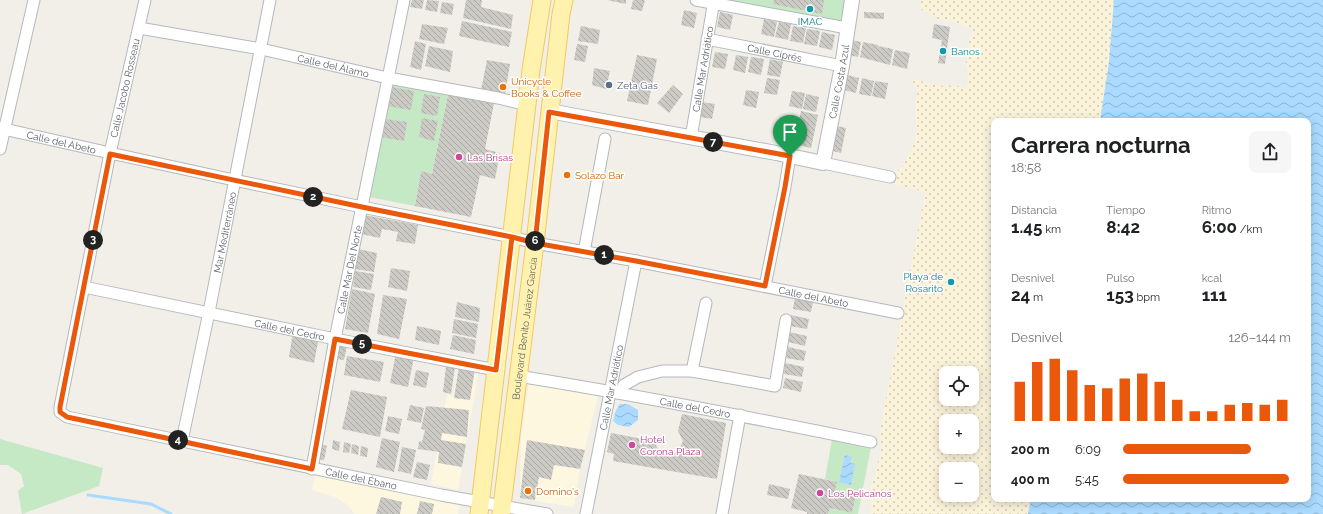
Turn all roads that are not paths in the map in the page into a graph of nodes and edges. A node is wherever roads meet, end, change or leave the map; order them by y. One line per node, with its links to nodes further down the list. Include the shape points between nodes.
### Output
1 (34, 0): 18 (street)
2 (145, 0): 10 (street, Calle Jacobo Rosseau)
3 (270, 0): 13 (street, Mar Mediterráneo)
4 (404, 0): 15 (street, Calle Mar Del Norte)
5 (542, 0): 16 (main road)
6 (564, 0): 17 (main road, Boulevard Benito Juárez García)
7 (696, 0): 9 (street)
8 (852, 0): 11 (street, Calle Costa Azul)
9 (714, 2): 11 (street); 12 (street, Calle Mar Adriático)
10 (139, 28): 13 (street, Calle del Álamo); 22 (street, Calle Jacobo Rosseau)
11 (847, 28): 14 (street, Calle Costa Azul)
12 (707, 40): 14 (street, Calle Ciprés); 19 (street, Calle Mar Adriático)
13 (261, 49): 15 (street, Calle del Álamo); 26 (street, Mar Mediterráneo)
14 (842, 66): 24 (street, Calle Costa Azul)
15 (388, 78): 16 (street, Calle del Álamo); 27 (street, Calle Mar Del Norte)
16 (527, 105): 28 (main road)
17 (549, 112): 19 (street); 29 (main road, Boulevard Benito Juárez García)
18 (2, 128): 21 (street); 22 (street, Calle del Abeto)
19 (691, 138): 23 (street)
20 (605, 139): 30 (street)
21 (0, 149)
22 (110, 154): 26 (street, Calle del Abeto); 32 (street, Calle Jacobo Rosseau)
23 (790, 156): 24 (street); 33 (street)
24 (824, 163): 25 (street)
25 (890, 177)
26 (234, 180): 27 (street, Calle del Abeto); 35 (street, Mar Mediterráneo)
27 (362, 207): 28 (street, Calle del Abeto); 38 (street, Calle Mar Del Norte)
28 (512, 237): 29 (street, Calle del Abeto); 39 (main road)
29 (535, 243): 30 (street, Calle del Abeto); 41 (main road, Boulevard Benito Juárez García)
30 (584, 252): 31 (street, Calle del Abeto)
31 (636, 261): 33 (street, Calle del Abeto); 42 (street, Calle Mar Adriático)
32 (84, 286): 35 (street, Calle del Cedro); 43 (street, Calle Jacobo Rosseau)
33 (765, 286): 36 (street, Calle del Abeto)
34 (706, 303): 40 (street)
35 (209, 312): 38 (street, Calle del Cedro); 45 (street, Mar Mediterráneo)
36 (898, 313)
37 (786, 320): 40 (street, via 775,386)
38 (335, 339): 39 (street, Calle del Cedro); 47 (street, Calle Mar Del Norte)
39 (496, 370): 48 (main road)
40 (692, 371): 42 (street, via 662,371 638,377)
41 (518, 376): 42 (street, Calle del Cedro); 49 (main road, Boulevard Benito Juárez García)
42 (615, 392): 44 (street, Calle del Cedro); 51 (street, Calle Mar Adriático)
43 (60, 412): 45 (street, Calle del Ébano, via 67,417)
44 (740, 415): 46 (street, Calle del Cedro); 52 (street)
45 (182, 441): 47 (street, Calle del Ébano)
46 (871, 442)
47 (312, 469): 48 (street, Calle del Ébano)
48 (479, 508): 49 (street, Calle del Ébano)
49 (501, 510): 50 (street, Calle del Ébano)
50 (547, 514)
51 (586, 514)
52 (722, 514)

